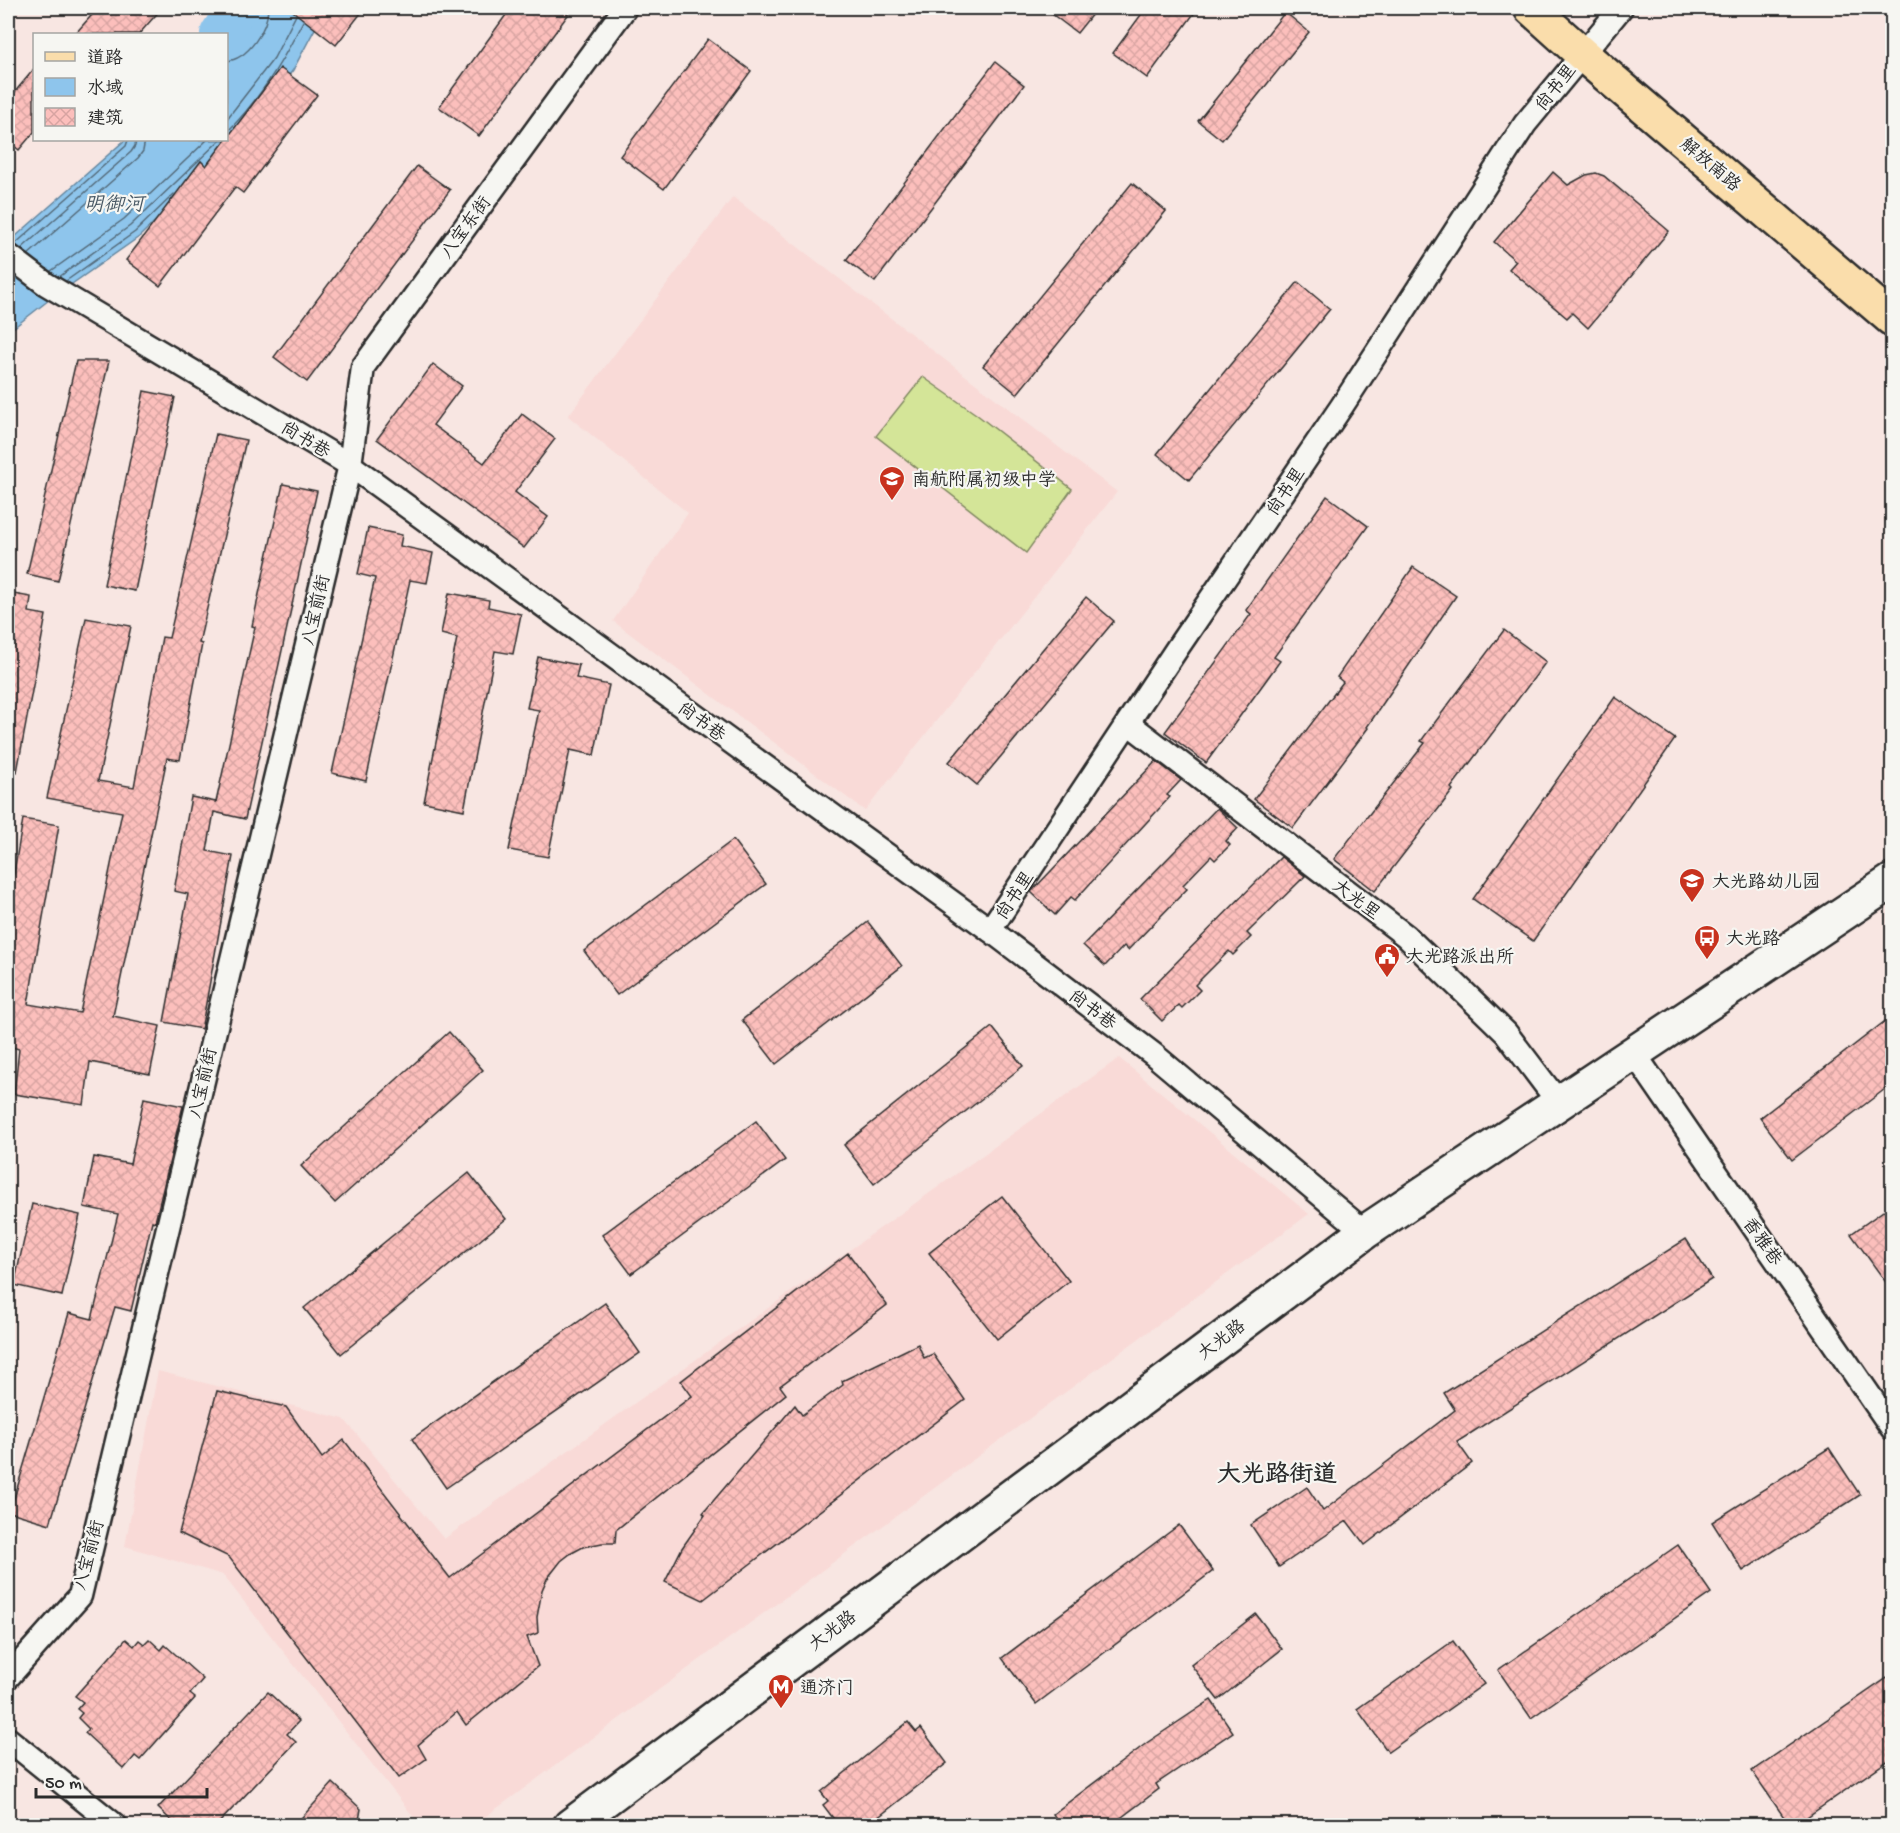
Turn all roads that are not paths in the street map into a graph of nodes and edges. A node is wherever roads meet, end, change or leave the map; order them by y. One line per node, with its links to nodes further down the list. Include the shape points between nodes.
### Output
1 (625, 8): 7 (street, 八宝东街, via 363,367)
2 (1531, 8): 4 (street, 解放南路)
3 (1621, 8): 4 (street, 尚书里)
4 (1582, 54): 6 (street, 解放南路); 8 (street, 尚书里, via 1525,124 1342,406)
5 (8, 255): 7 (street, 尚书巷, via 46,284)
6 (1893, 319)
7 (350, 465): 10 (street, 尚书巷); 15 (street, 八宝前街, via 80,1596)
8 (1128, 723): 10 (street, 尚书里); 12 (street, 大光里, via 1406,936 1506,1033)
9 (1893, 881): 11 (street, 大光路)
10 (990, 930): 13 (street, 尚书巷, via 1153,1054)
11 (1634, 1053): 12 (street, 大光路); 14 (street, 香雅巷)
12 (1559, 1103): 13 (street, 大光路)
13 (1365, 1232): 18 (street, 大光路)
14 (1893, 1428)
15 (8, 1677)
16 (8, 1739): 17 (street)
17 (116, 1826)
18 (570, 1826)

